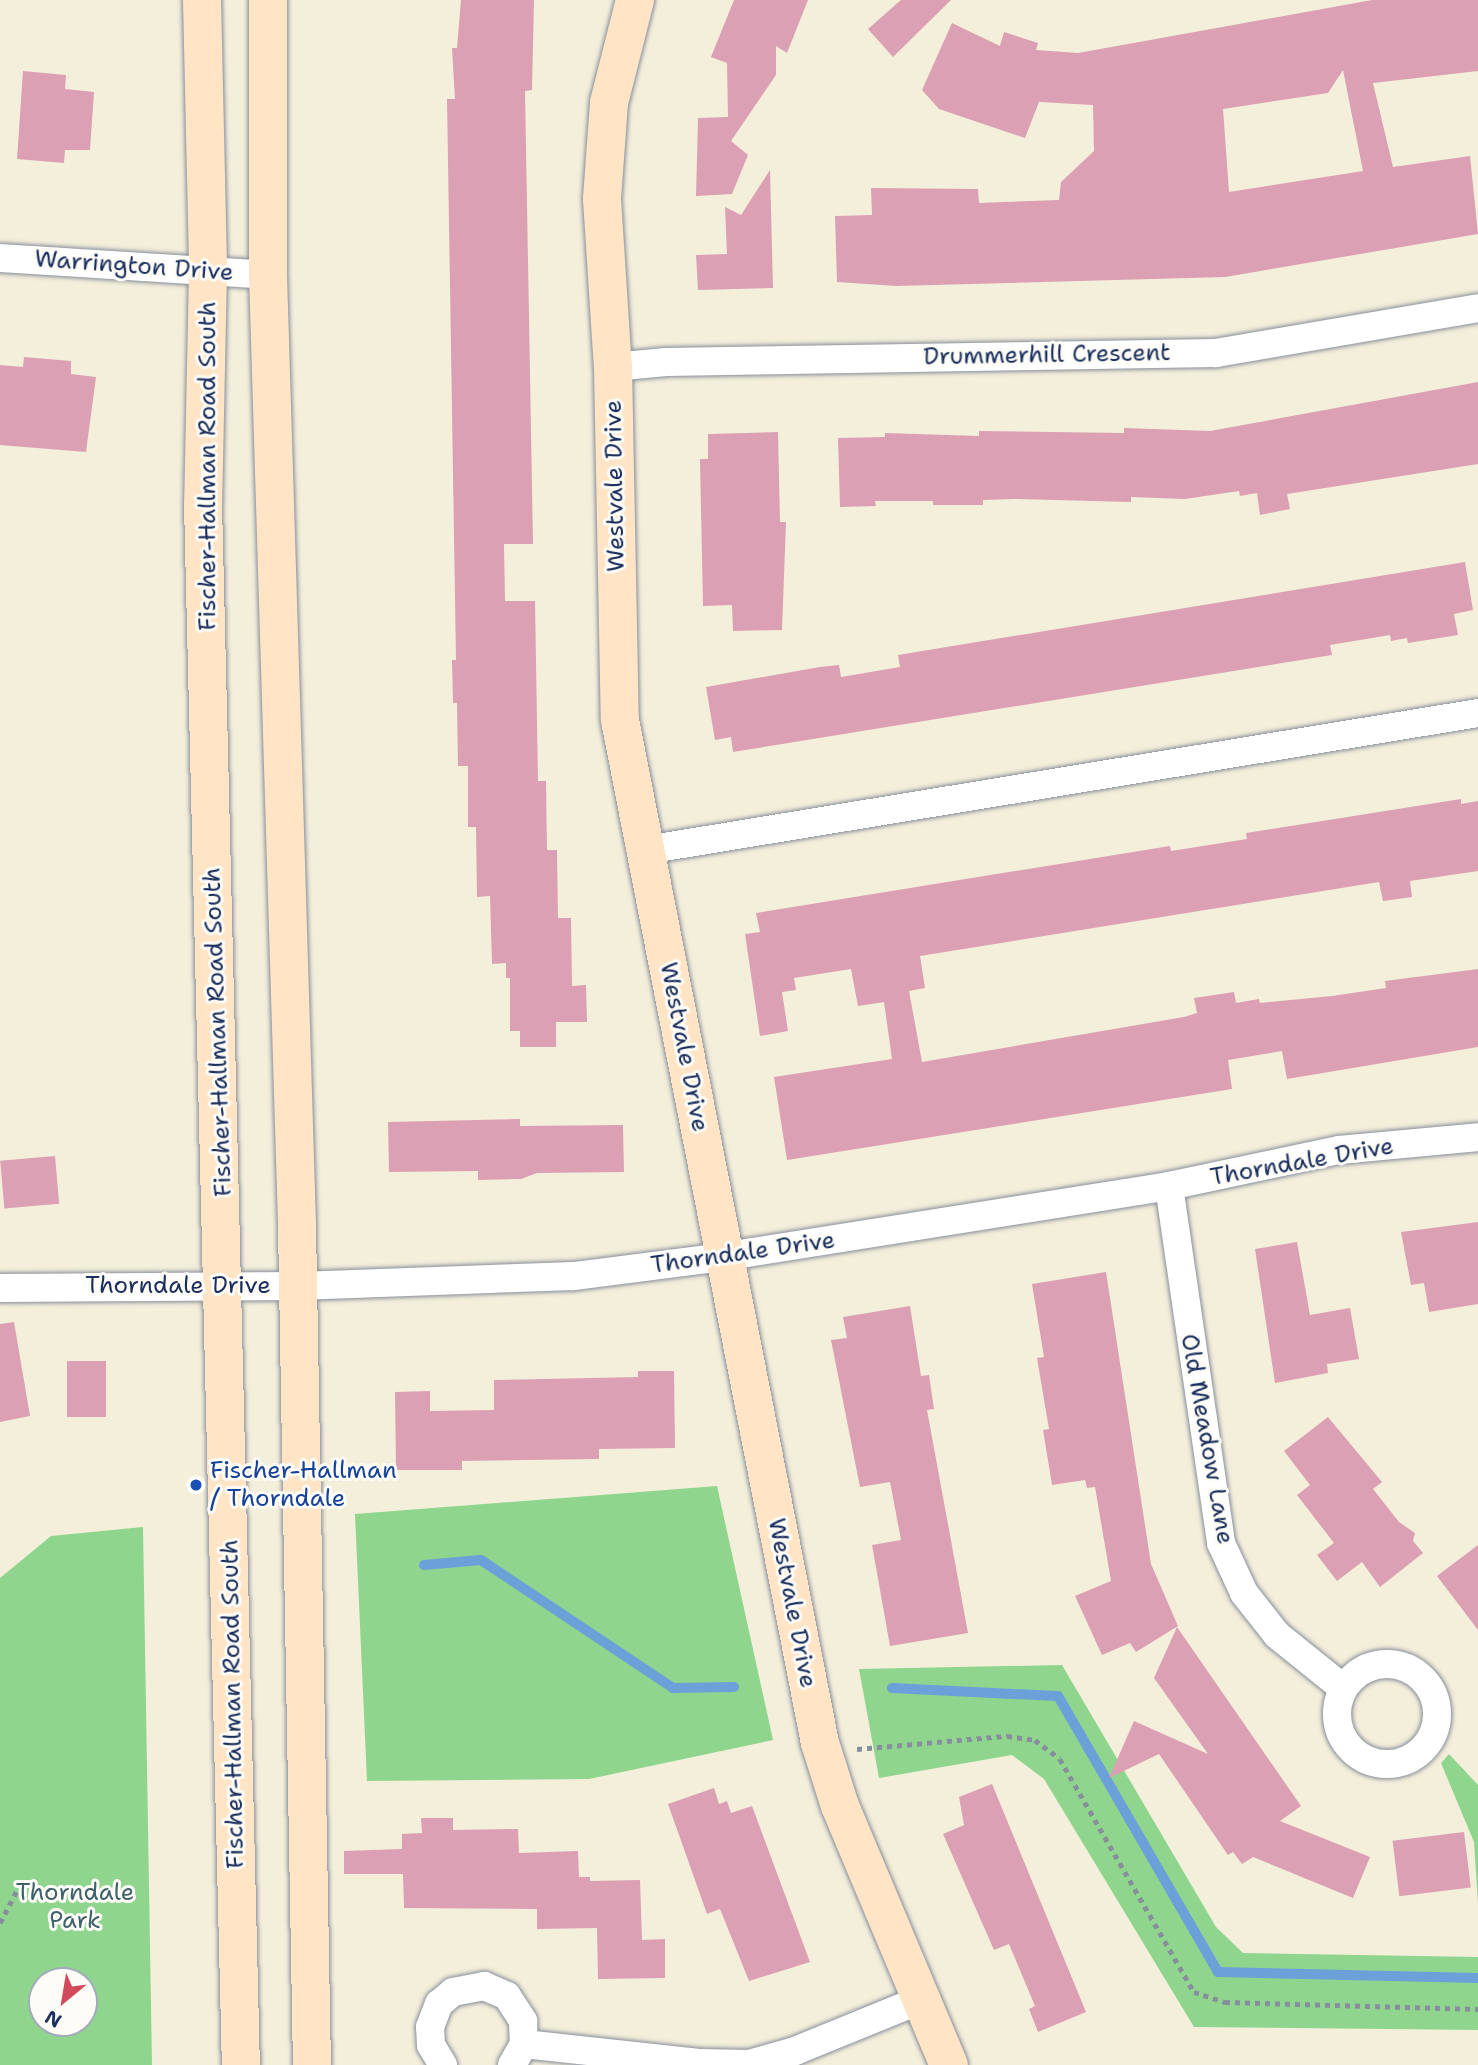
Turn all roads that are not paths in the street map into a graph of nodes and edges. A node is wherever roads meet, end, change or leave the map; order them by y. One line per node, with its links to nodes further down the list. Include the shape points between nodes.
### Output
1 (202, 0): 5 (main road, Fischer-Hallman Road South)
2 (268, 0): 6 (main road)
3 (635, 0): 8 (main road, Westvale Drive, via 609,103 603,199)
4 (0, 257): 5 (street, Warrington Drive)
5 (208, 271): 6 (street, Warrington Drive); 14 (main road, Fischer-Hallman Road South, via 203,504)
6 (268, 275): 15 (main road)
7 (1478, 308): 8 (street, Drummerhill Crescent, via 1216,353)
8 (613, 367): 10 (main road, Westvale Drive, via 620,720)
9 (1478, 713): 10 (street)
10 (646, 850): 13 (main road, Westvale Drive)
11 (1478, 1137): 12 (street, Thorndale Drive, via 1339,1150)
12 (1169, 1186): 13 (street, Thorndale Drive); 17 (street, Old Meadow Lane, via 1221,1543 1244,1593 1277,1635)
13 (722, 1257): 15 (street, Thorndale Drive, via 574,1276); 18 (main road, Westvale Drive, via 820,1744 840,1806)
14 (225, 1284): 15 (street, Thorndale Drive); 16 (street, Thorndale Drive); 20 (main road, Fischer-Hallman Road South)
15 (298, 1286): 21 (main road)
16 (0, 1288)
17 (1343, 1688)
18 (920, 2000): 19 (street, via 794,2051 749,2064); 23 (main road, Westvale Drive)
19 (518, 2054): 22 (street, via 523,2021 507,1996 492,1988 467,1986 439,2004 432,2018 431,2045)
20 (241, 2065)
21 (312, 2065)
22 (443, 2065)
23 (949, 2065)

